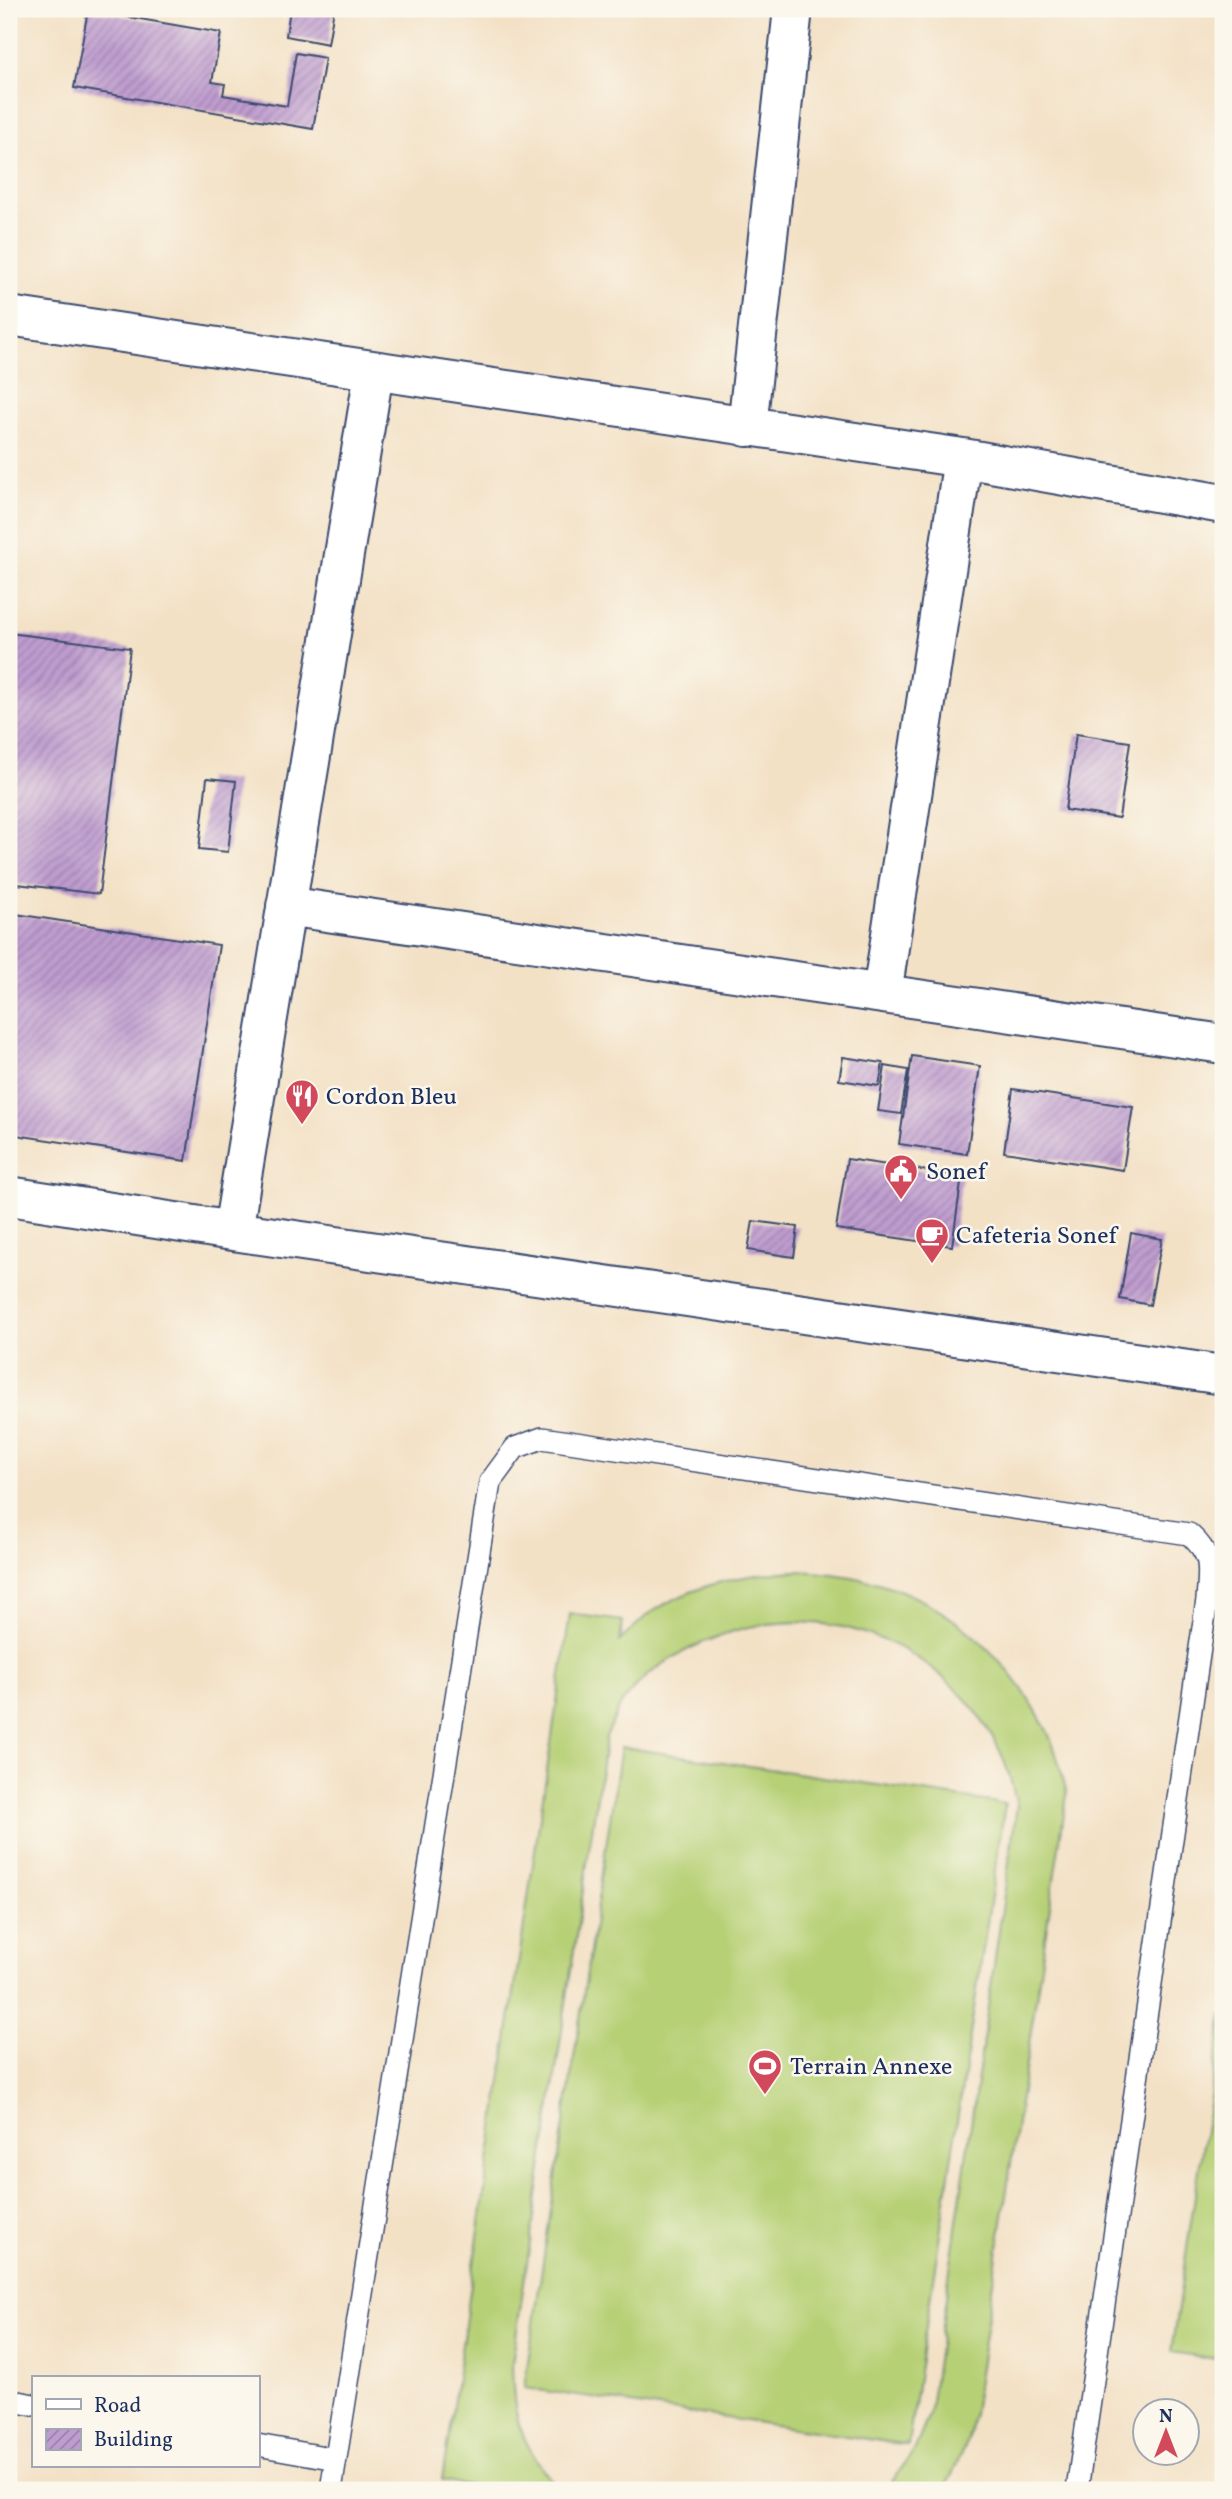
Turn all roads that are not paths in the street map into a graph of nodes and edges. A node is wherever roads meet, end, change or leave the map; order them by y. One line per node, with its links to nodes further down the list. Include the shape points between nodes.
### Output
1 (793, 9): 4 (street)
2 (9, 317): 3 (street)
3 (374, 372): 4 (street); 7 (street)
4 (747, 427): 5 (street)
5 (963, 458): 6 (street); 8 (street)
6 (1223, 505)
7 (286, 906): 8 (street); 11 (street)
8 (882, 994): 9 (street)
9 (1223, 1044)
10 (9, 1196): 11 (street)
11 (233, 1231): 12 (street)
12 (1223, 1375)
13 (9, 2400): 14 (lane)
14 (32, 2405)
15 (259, 2445): 16 (lane)
16 (336, 2459): 17 (lane); 18 (lane, via 490,1482 515,1448 542,1438 1189,1534 1205,1548 1207,1600)
17 (331, 2490)
18 (1077, 2490)

